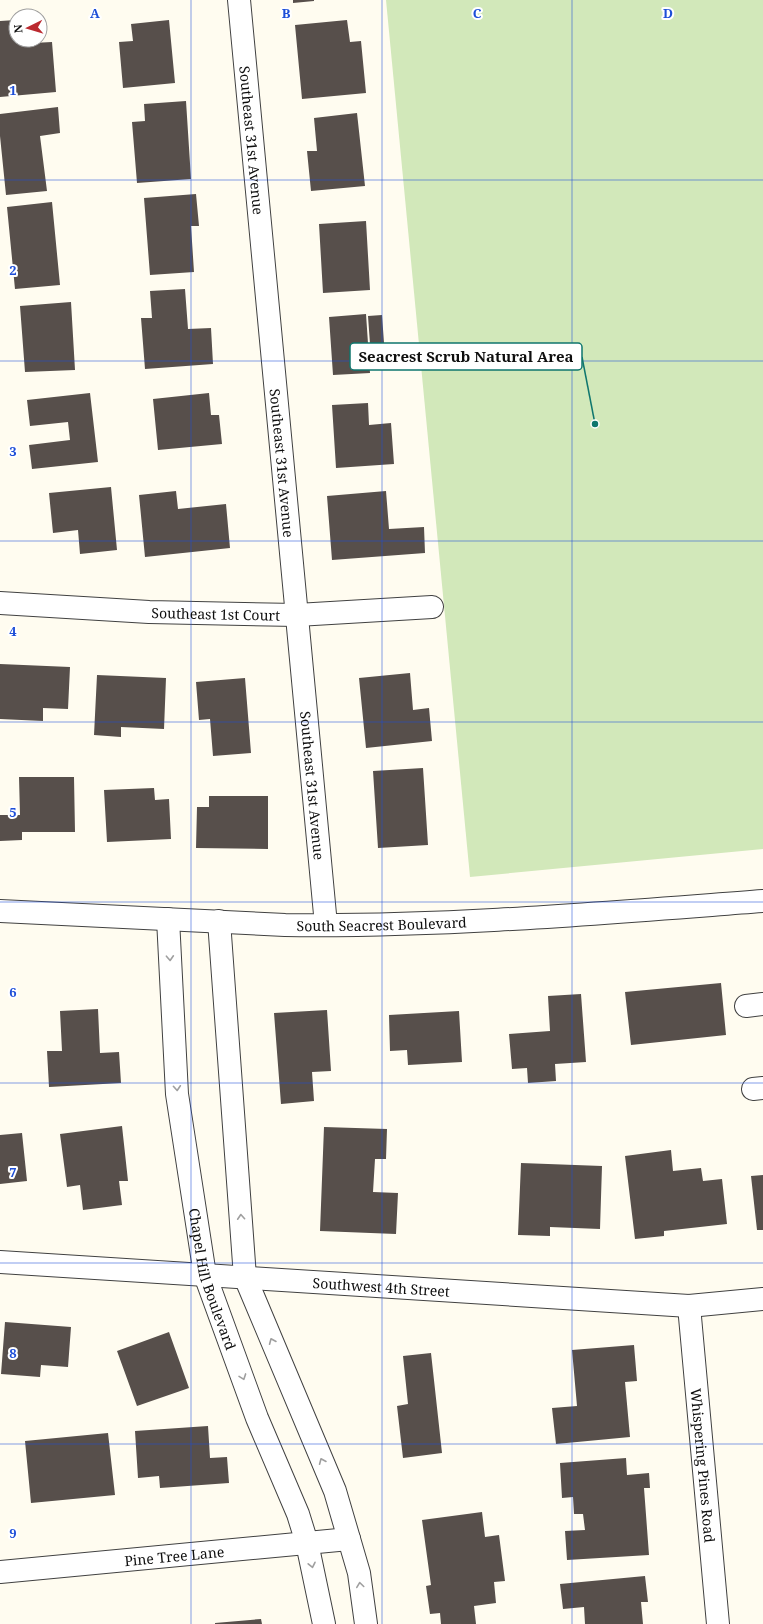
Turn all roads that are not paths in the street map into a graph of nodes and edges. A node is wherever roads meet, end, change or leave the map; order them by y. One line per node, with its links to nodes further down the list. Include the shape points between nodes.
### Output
1 (239, 0): 4 (street, Southeast 31st Avenue)
2 (0, 603): 4 (street, Southeast 1st Court, via 149,612)
3 (432, 607): 4 (street, Southeast 1st Court)
4 (297, 615): 9 (street, Southeast 31st Avenue)
5 (763, 901): 9 (street, South Seacrest Boulevard, via 540,918)
6 (0, 911): 7 (street, South Seacrest Boulevard)
7 (168, 919): 8 (street, South Seacrest Boulevard); 11 (street, Chapel Hill Boulevard, one-way to 11, via 177,1094)
8 (218, 922): 9 (street, South Seacrest Boulevard); 12 (street, one-way to 8)
9 (326, 926)
10 (0, 1262): 11 (street, Southwest 4th Street)
11 (205, 1275): 12 (street, Southwest 4th Street); 16 (street, Chapel Hill Boulevard, one-way to 16, via 257,1418 298,1514)
12 (245, 1277): 14 (street, Southwest 4th Street); 15 (street, one-way to 12, via 335,1491)
13 (763, 1299): 14 (street, Southwest 4th Street)
14 (689, 1306): 20 (street, Whispering Pines Road)
15 (348, 1539): 16 (street, Pine Tree Lane); 19 (street, one-way to 15, via 359,1573)
16 (307, 1543): 17 (street, Pine Tree Lane); 18 (street, Chapel Hill Boulevard, one-way to 18)
17 (0, 1572)
18 (324, 1624)
19 (366, 1624)
20 (718, 1624)

